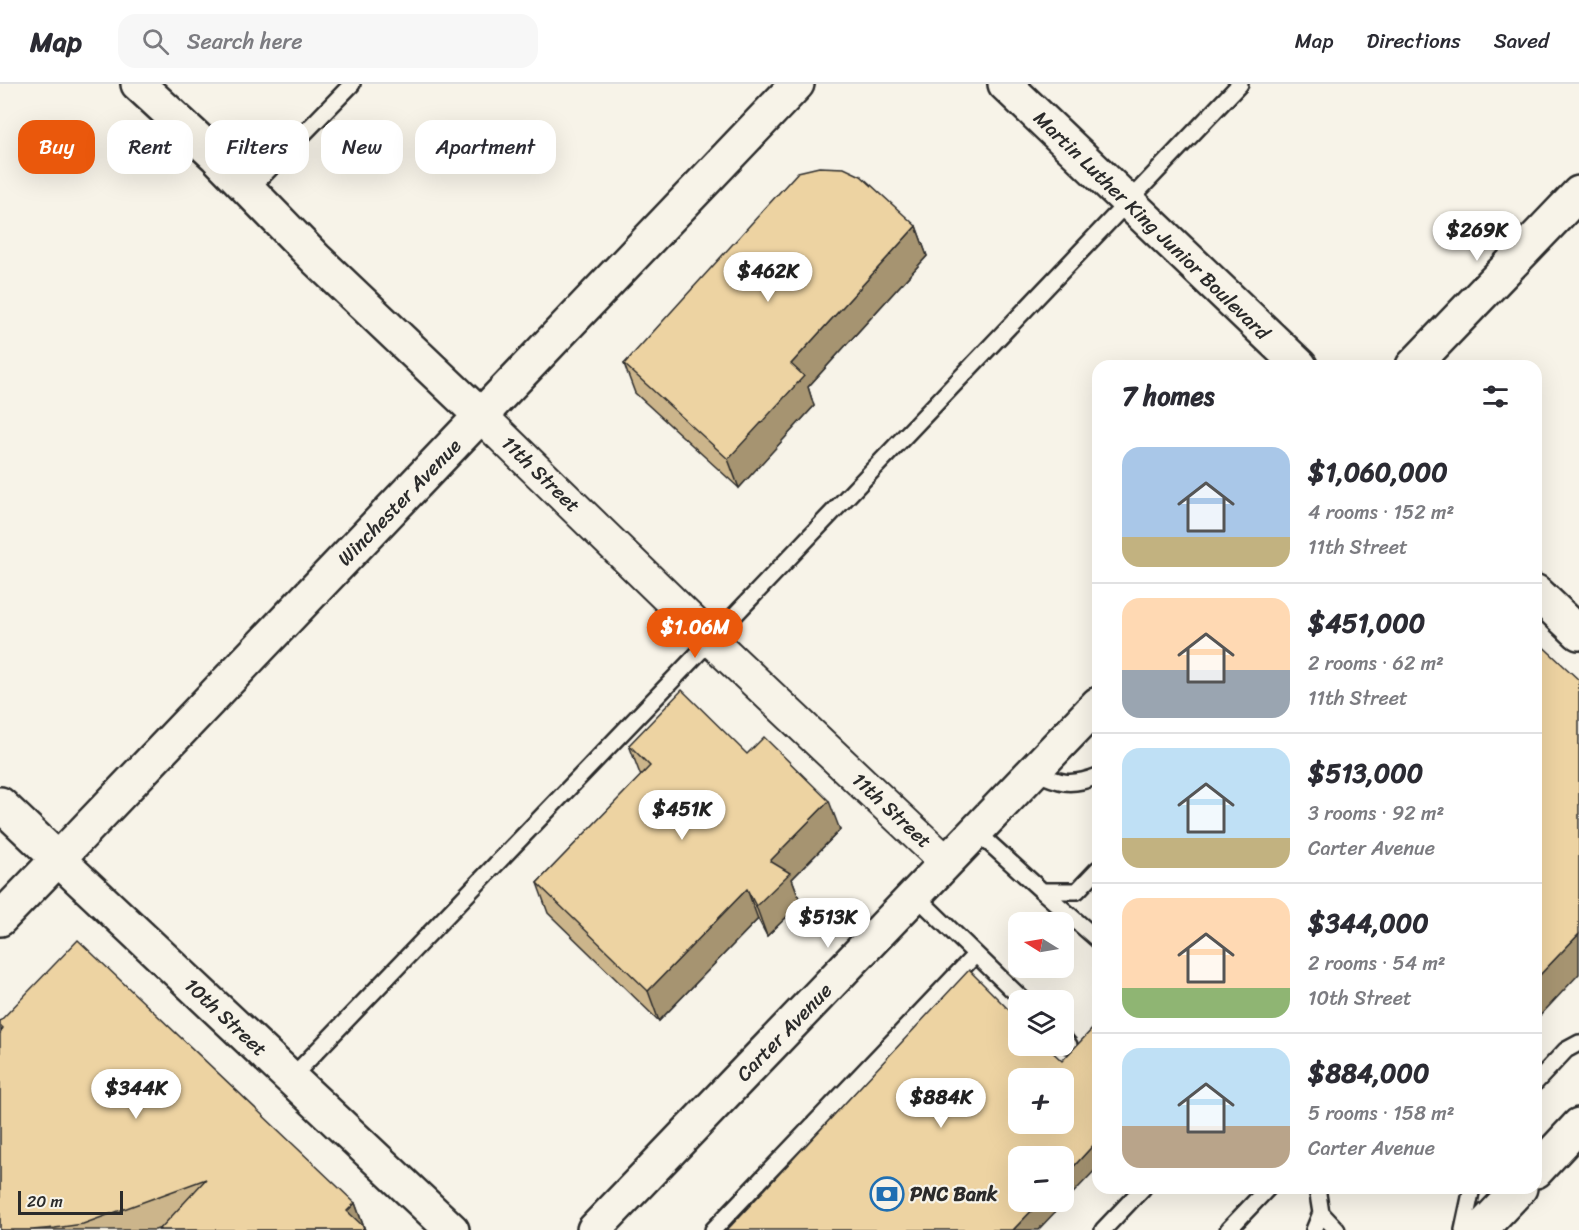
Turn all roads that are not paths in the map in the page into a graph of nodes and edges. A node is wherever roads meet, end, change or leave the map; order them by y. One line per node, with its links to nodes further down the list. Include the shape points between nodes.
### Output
1 (138, 84): 6 (main road, 11th Street)
2 (351, 84): 6 (lane)
3 (797, 84): 11 (main road, Winchester Avenue)
4 (1005, 84): 8 (main road, Martin Luther King Junior Boulevard)
5 (1240, 84): 8 (lane)
6 (249, 190): 11 (main road, 11th Street)
7 (1579, 193): 10 (main road)
8 (1128, 202): 9 (main road, Martin Luther King Junior Boulevard); 14 (lane)
9 (1294, 360)
10 (1419, 360)
11 (481, 416): 14 (street, 11th Street); 20 (main road, Winchester Avenue)
12 (1542, 598): 13 (main road)
13 (1579, 633)
14 (711, 640): 21 (street, 11th Street); 31 (lane)
15 (1092, 710): 16 (main road, Carter Avenue)
16 (1033, 771): 17 (lane, via 1058,783); 19 (main road, Carter Avenue)
17 (1092, 778)
18 (0, 804): 20 (main road, 10th Street)
19 (976, 831): 21 (main road, Carter Avenue); 23 (lane)
20 (58, 859): 25 (main road, Winchester Avenue); 31 (main road, 10th Street)
21 (946, 862): 24 (main road, Carter Avenue)
22 (1092, 876): 23 (lane, via 1077,891)
23 (1042, 891): 26 (lane)
24 (915, 895): 27 (lane); 41 (main road, Carter Avenue)
25 (0, 920)
26 (1092, 935)
27 (975, 955): 28 (lane); 42 (lane)
28 (1012, 990)
29 (1579, 1043): 30 (lane, via 1566,1050)
30 (1542, 1076)
31 (291, 1078): 40 (main road, 10th Street)
32 (1579, 1125): 33 (main road)
33 (1542, 1165)
34 (1137, 1194): 43 (lane)
35 (1262, 1194): 44 (lane)
36 (1318, 1194): 39 (lane)
37 (1471, 1194): 47 (lane)
38 (1514, 1194): 48 (main road)
39 (1321, 1213): 45 (lane); 46 (lane)
40 (452, 1230)
41 (594, 1230)
42 (713, 1230)
43 (1103, 1230)
44 (1228, 1230)
45 (1314, 1230)
46 (1337, 1230)
47 (1463, 1230)
48 (1480, 1230)

